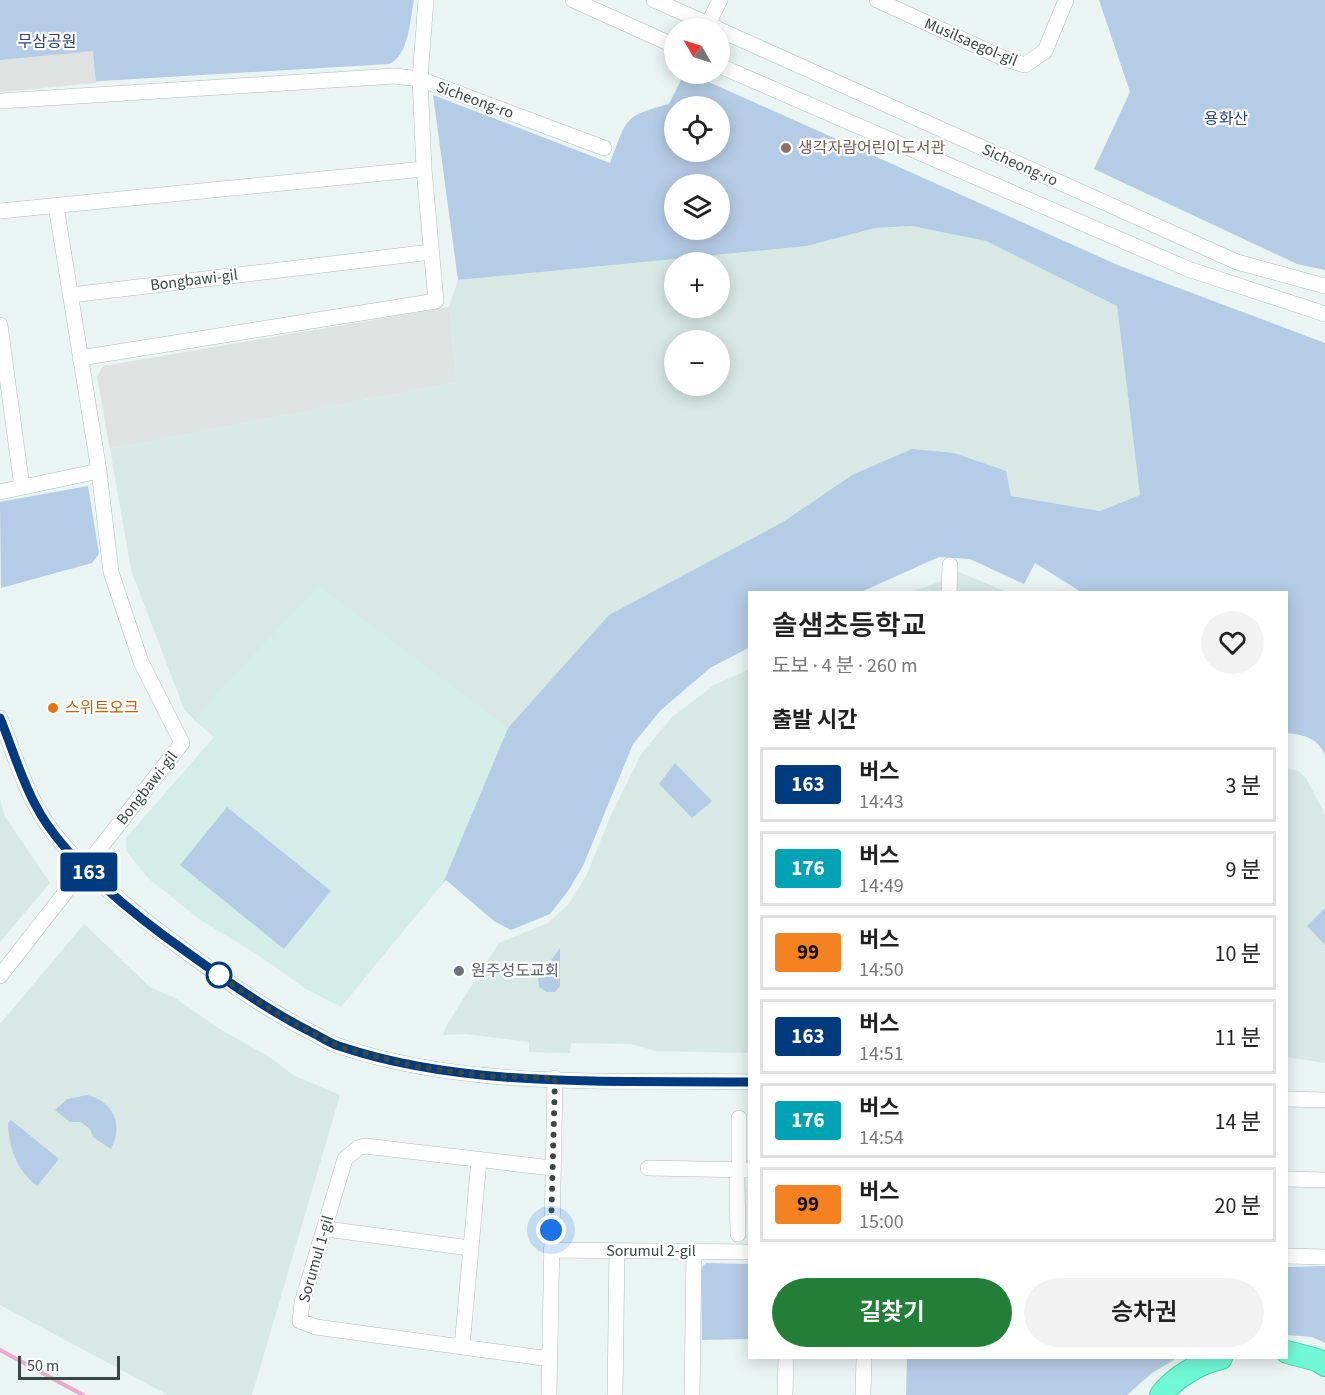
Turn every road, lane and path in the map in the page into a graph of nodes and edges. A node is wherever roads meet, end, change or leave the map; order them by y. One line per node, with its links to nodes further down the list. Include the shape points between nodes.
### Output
1 (426, 0): 12 (street, Sicheong-ro)
2 (573, 0): 10 (street)
3 (654, 0): 7 (street, Sicheong-ro)
4 (720, 0): 8 (street)
5 (877, 0): 6 (street, Musilsaegol-gil, via 1025,65 1045,51)
6 (1066, 0)
7 (695, 18)
8 (717, 18)
9 (730, 34): 19 (street, Sicheong-ro, via 1237,262)
10 (664, 41)
11 (730, 70): 21 (street, Sicheong-ro, via 1188,269)
12 (420, 79): 13 (street, via 395,76); 14 (street, Sicheong-ro); 15 (street)
13 (0, 101)
14 (604, 148)
15 (424, 169): 16 (street); 18 (street)
16 (56, 206): 17 (street); 20 (street)
17 (0, 211)
18 (432, 252): 20 (street, Bongbawi-gil); 23 (street, via 436,301)
19 (1325, 286)
20 (71, 295): 23 (street, Bongbawi-gil)
21 (1325, 314)
22 (0, 325): 25 (street)
23 (80, 358): 24 (street, Bongbawi-gil)
24 (99, 471): 25 (street); 30 (street, Bongbawi-gil, via 111,572 141,662 182,743)
25 (22, 487): 26 (street)
26 (0, 492)
27 (950, 565): 28 (street)
28 (949, 591)
29 (0, 718): 30 (street, via 36,807)
30 (85, 868): 31 (street); 32 (street, via 160,933 229,983 340,1047 414,1066 484,1076)
31 (0, 976)
32 (555, 1078): 33 (street); 39 (street)
33 (748, 1082)
34 (1288, 1099): 35 (street)
35 (1325, 1100)
36 (739, 1118): 38 (street)
37 (479, 1160): 39 (street, Sorumul 1-gil); 44 (street, Sorumul 1-gil, via 358,1148 345,1159); 46 (street)
38 (745, 1165): 40 (street)
39 (552, 1168): 47 (street)
40 (648, 1168)
41 (1288, 1179): 43 (street)
42 (737, 1180): 45 (street)
43 (1325, 1180)
44 (326, 1229): 46 (street); 54 (street, Sorumul 1-gil, via 300,1321 316,1327)
45 (738, 1234)
46 (471, 1248): 54 (street)
47 (551, 1250): 48 (street, Sorumul 2-gil); 57 (street)
48 (617, 1251): 49 (street, Sorumul 2-gil); 64 (street)
49 (694, 1251): 50 (street, Sorumul 2-gil); 65 (street)
50 (748, 1252)
51 (1288, 1256): 52 (street)
52 (1325, 1257)
53 (1288, 1342): 56 (highway, via 1318,1347)
54 (462, 1347): 57 (street, Sorumul 1-gil)
55 (1288, 1352): 62 (highway)
56 (1325, 1352)
57 (550, 1359): 63 (street)
58 (786, 1359): 66 (street)
59 (864, 1359): 67 (street)
60 (1193, 1359): 68 (highway, via 1164,1376)
61 (1217, 1359): 69 (highway, via 1170,1383)
62 (1325, 1365)
63 (549, 1395)
64 (615, 1395)
65 (692, 1395)
66 (785, 1395)
67 (863, 1395)
68 (1144, 1395)
69 (1161, 1395)

